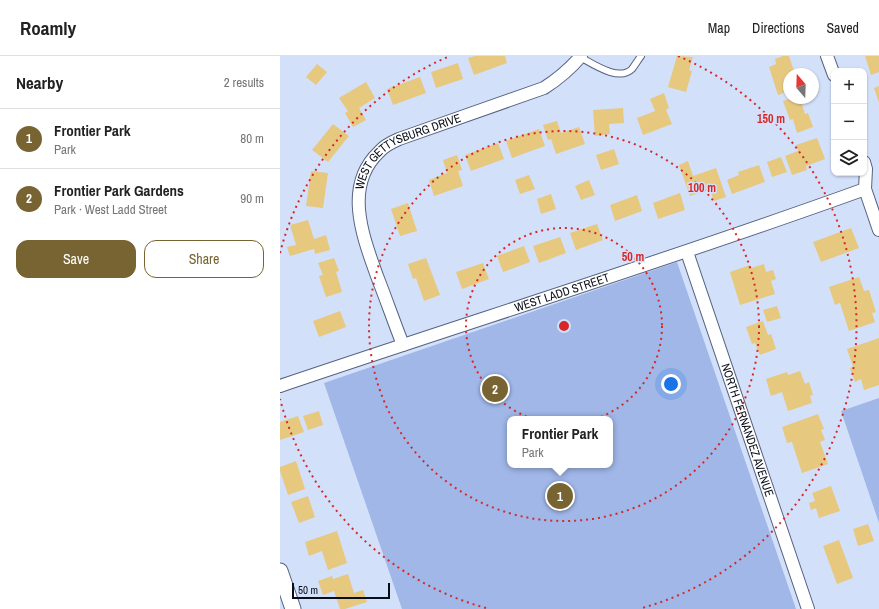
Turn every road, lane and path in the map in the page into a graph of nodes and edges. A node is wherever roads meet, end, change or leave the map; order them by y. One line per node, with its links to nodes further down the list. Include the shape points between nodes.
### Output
1 (641, 56): 3 (lane, via 631,70 621,74 606,71)
2 (827, 56): 4 (street)
3 (580, 57): 9 (street, WEST GETTYSBURG DRIVE, via 572,67 544,88 399,139 378,152 369,164 359,196 361,226)
4 (831, 68)
5 (866, 176): 6 (street)
6 (865, 189): 7 (street); 8 (street, WEST LADD STREET)
7 (879, 230)
8 (686, 252): 9 (street, WEST LADD STREET); 13 (street, NORTH FERNANDEZ AVENUE)
9 (402, 345): 10 (street, WEST LADD STREET)
10 (280, 386)
11 (280, 571): 12 (street)
12 (293, 609)
13 (808, 609)

